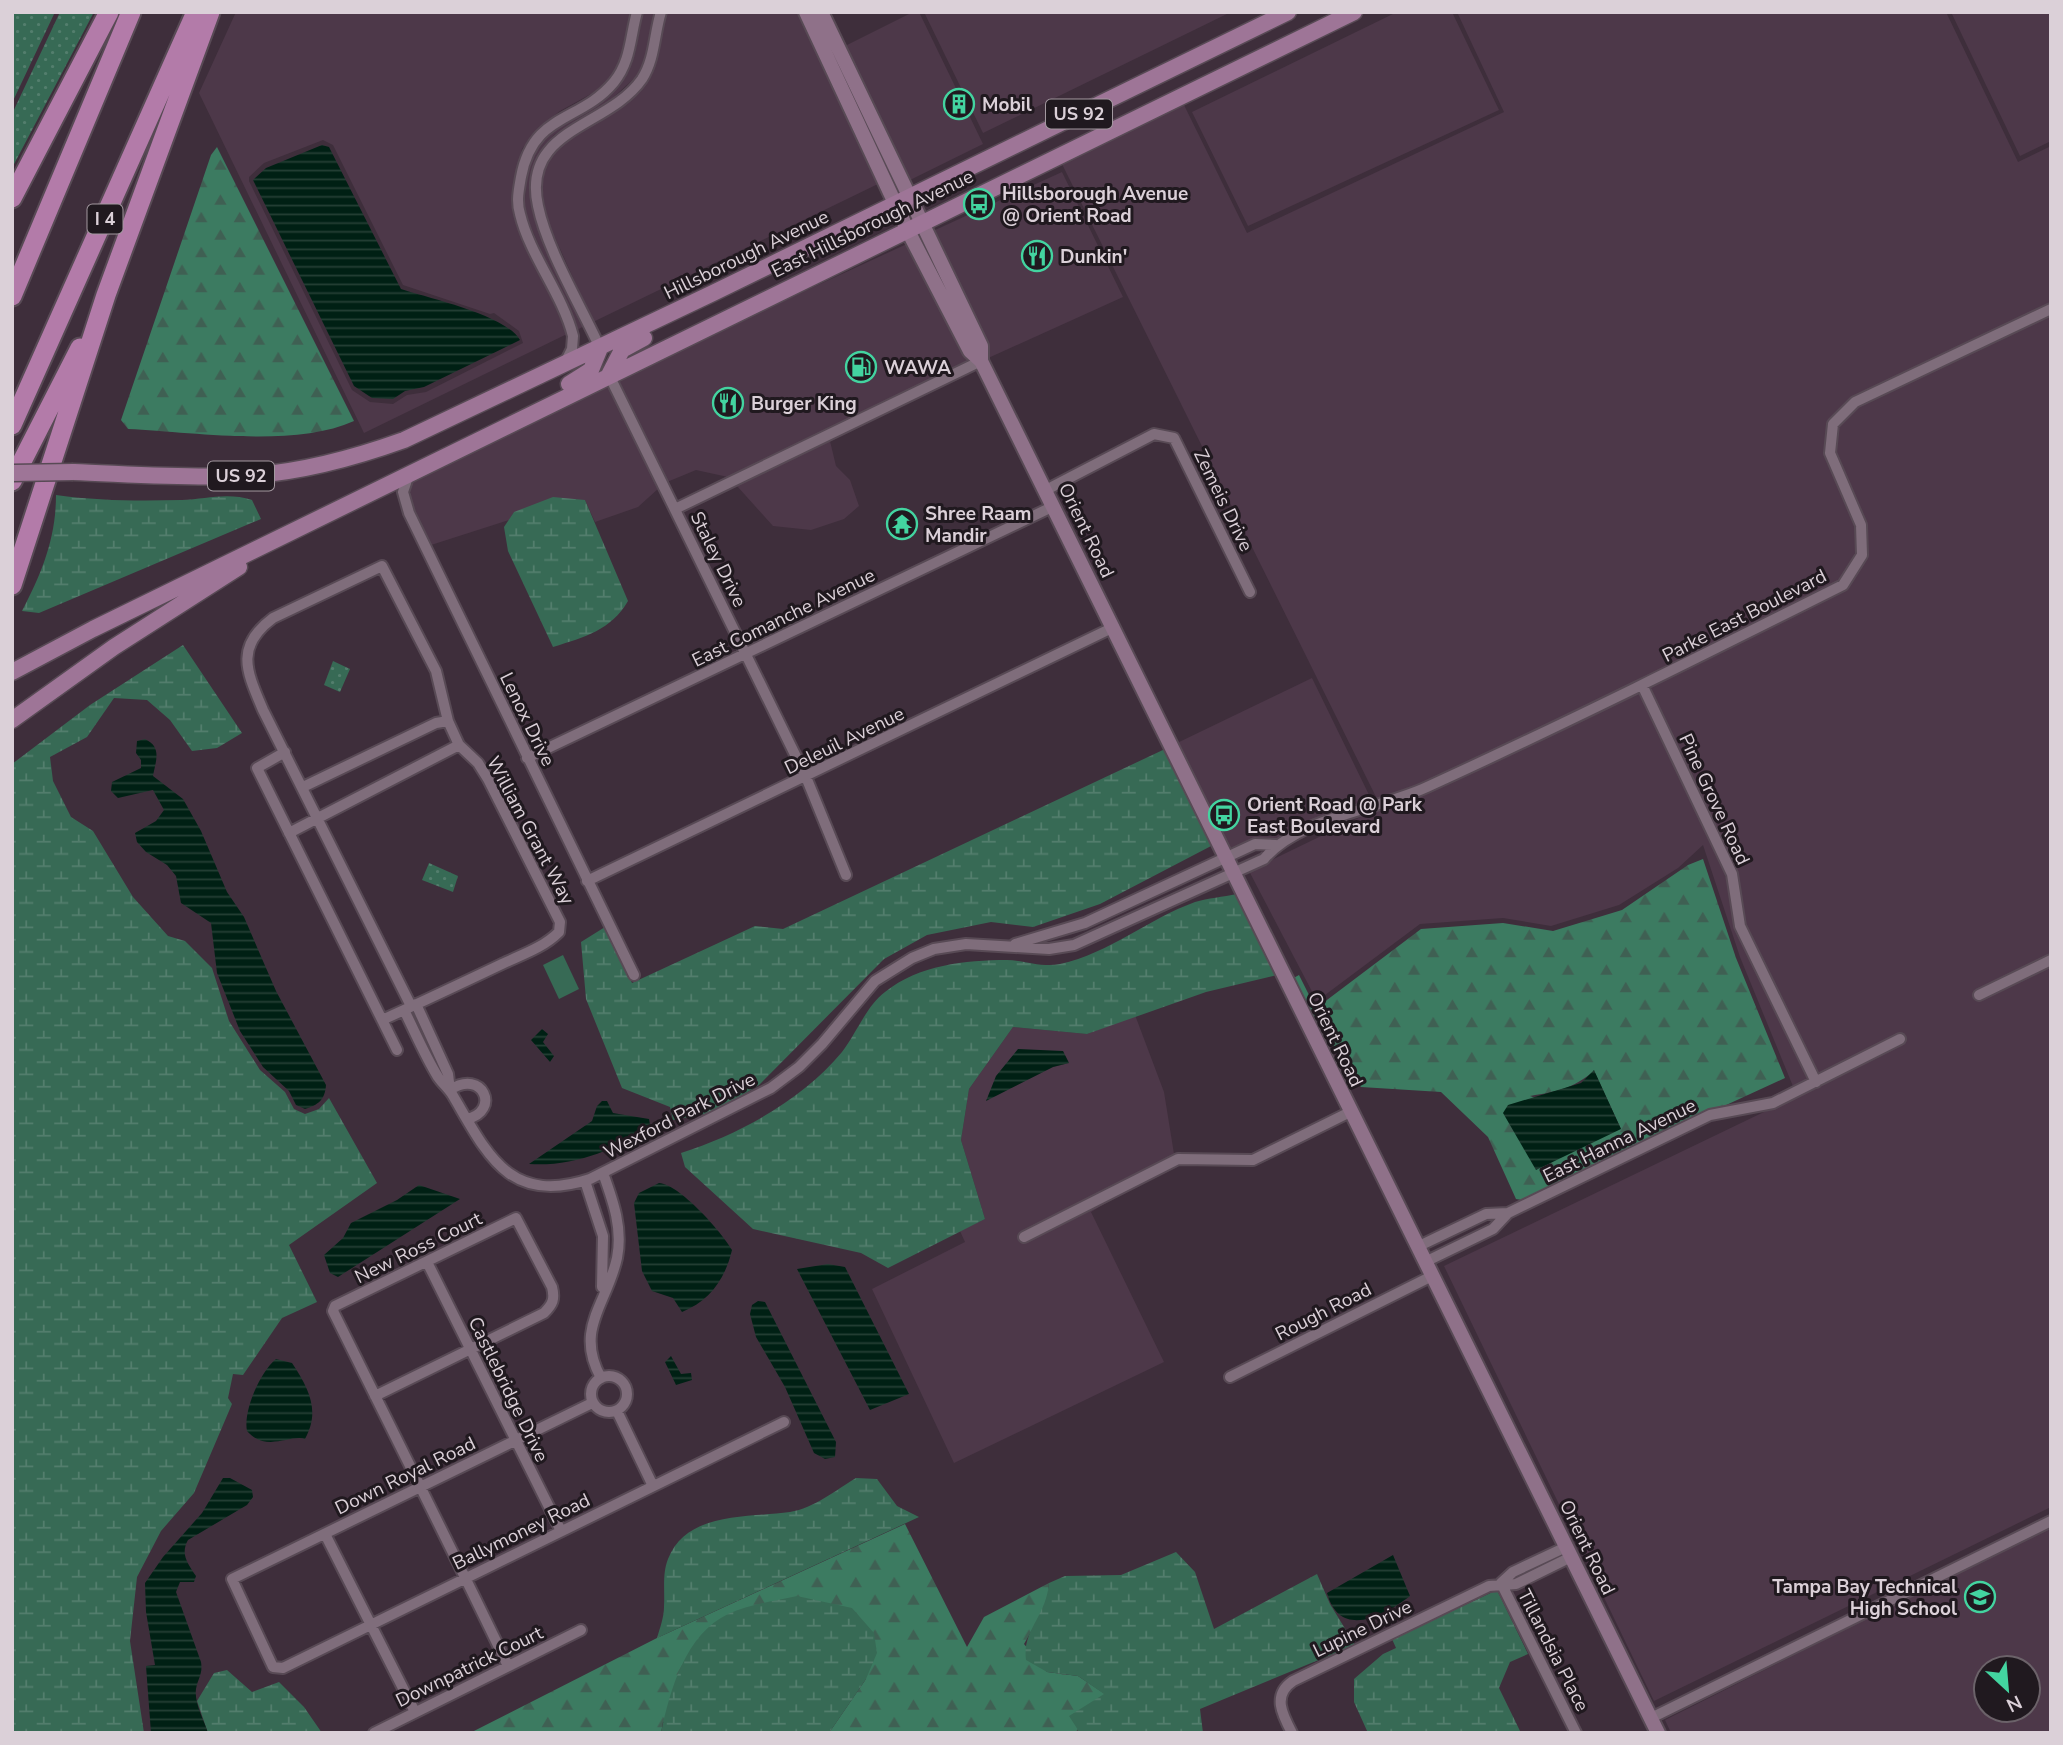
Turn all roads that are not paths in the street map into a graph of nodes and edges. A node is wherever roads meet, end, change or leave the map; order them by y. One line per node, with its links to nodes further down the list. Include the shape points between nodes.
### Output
1 (109, 12): 13 (highway)
2 (131, 12): 22 (highway)
3 (196, 12): 28 (highway, I 4)
4 (210, 12): 21 (highway)
5 (637, 12): 26 (street, via 630,51 615,81 596,98 550,124 530,146 523,165 519,213 573,336)
6 (661, 12): 24 (street, via 651,60 642,78 615,105 557,140 542,161 537,179 545,230)
7 (806, 12): 17 (street, Orient Road)
8 (821, 12): 15 (street, Orient Road)
9 (1288, 12): 11 (main road, East Hillsborough Avenue / US 92)
10 (1354, 12): 12 (main road, East Hillsborough Avenue / US 92)
11 (1247, 32): 12 (main road); 15 (main road, East Hillsborough Avenue / US 92)
12 (1259, 58): 18 (main road, East Hillsborough Avenue / US 92)
13 (28, 168): 14 (highway); 16 (highway)
14 (12, 192)
15 (911, 196): 17 (main road, Hillsborough Avenue / US 92); 18 (street, Orient Road)
16 (12, 198)
17 (895, 204): 19 (street, Orient Road); 20 (main road, Hillsborough Avenue / US 92)
18 (923, 221): 19 (main road, East Hillsborough Avenue / US 92); 25 (street, Orient Road, via 981,346)
19 (907, 229): 25 (street, Orient Road, via 970,351); 27 (main road, East Hillsborough Avenue / US 92)
20 (713, 293): 24 (main road, Hillsborough Avenue / US 92); 27 (main road, via 686,317 628,346)
21 (106, 295): 32 (highway); 38 (highway)
22 (12, 296)
23 (2051, 309): 43 (street, Parke East Boulevard, via 1855,402 1833,424 1830,453 1861,525 1862,555 1843,585)
24 (600, 348): 26 (main road, US 92); 29 (main road, via 587,374 520,410)
25 (981, 361): 33 (street, Orient Road); 35 (street)
26 (564, 366): 30 (main road, US 92, bridge, via 404,440 299,469 237,477)
27 (609, 375): 29 (main road, East Hillsborough Avenue / US 92); 35 (street, Staley Drive)
28 (12, 425)
29 (499, 430): 31 (main road, East Hillsborough Avenue / US 92)
30 (12, 473)
31 (409, 474): 36 (main road, US 92); 48 (street, Lenox Drive, via 403,492 409,513)
32 (12, 481)
33 (1046, 490): 34 (street, Orient Road); 39 (street, Zemeis Drive, via 1154,434 1174,438)
34 (1054, 506): 40 (street, Orient Road); 41 (street, East Comanche Avenue)
35 (675, 509): 41 (street, Staley Drive)
36 (301, 527): 42 (main road, US 92); 44 (main road)
37 (385, 568): 45 (street, William Grant Way, via 436,671); 47 (street, Wexford Park Drive, via 372,569 273,618 251,640 246,656 248,675)
38 (12, 585)
39 (1250, 592)
40 (1114, 627): 49 (street, Deleuil Avenue); 54 (street, Orient Road)
41 (746, 655): 48 (street, East Comanche Avenue); 49 (street, Staley Drive)
42 (12, 672)
43 (1643, 687): 53 (street, Parke East Boulevard, via 1423,789); 66 (street, Pine Grove Road, via 1732,874 1740,926)
44 (12, 720)
45 (448, 721): 46 (street, William Grant Way); 50 (street)
46 (459, 745): 51 (street); 62 (street, William Grant Way, via 488,779 549,898 560,922 559,932 550,941)
47 (285, 752): 50 (street, Wexford Park Drive); 52 (street, via 257,768)
48 (527, 758): 57 (street, Lenox Drive)
49 (806, 777): 56 (street, Staley Drive); 57 (street, Deleuil Avenue)
50 (303, 787): 51 (street, Wexford Park Drive)
51 (317, 818): 52 (street); 62 (street, Wexford Park Drive)
52 (289, 833): 63 (street)
53 (1276, 845): 54 (street, Parke East Boulevard, via 1255,844); 55 (street, Parke East Boulevard, via 1264,859)
54 (1224, 857): 55 (street, Orient Road); 58 (street, Wexford Park Drive, via 1085,923)
55 (1233, 874): 58 (street, Wexford Park Drive, via 1074,945 1049,949); 68 (street, Orient Road)
56 (846, 875)
57 (587, 881): 60 (street, Lenox Drive)
58 (1012, 945): 70 (street, Wexford Park Drive, via 966,943 934,949 891,969 799,1067 780,1081)
59 (2051, 960): 61 (street)
60 (634, 975)
61 (1979, 995)
62 (410, 1007): 63 (street, William Grant Way); 67 (street, Wexford Park Drive, via 449,1074)
63 (382, 1020): 65 (street)
64 (1900, 1039): 66 (street, East Hanna Avenue)
65 (397, 1050)
66 (1816, 1082): 72 (street, East Hanna Avenue, via 1773,1103 1710,1115)
67 (450, 1090): 69 (street, Wexford Park Drive); 69 (street, via 467,1082 483,1092 483,1110)
68 (1350, 1112): 73 (street, via 1253,1160 1178,1159); 74 (street, Orient Road)
69 (467, 1119): 71 (street, Wexford Park Drive, via 495,1164 516,1178 564,1187)
70 (603, 1173): 71 (street, Wexford Park Drive); 78 (street, via 619,1230 616,1261)
71 (585, 1181): 78 (street, via 603,1237)
72 (1508, 1213): 74 (street, East Hanna Avenue, via 1486,1214); 76 (street, East Hanna Avenue, via 1493,1229)
73 (1024, 1237)
74 (1417, 1247): 76 (street, Orient Road)
75 (427, 1262): 79 (street, Castlebridge Drive); 79 (street, New Ross Court, via 516,1218 552,1287 555,1297 544,1312); 82 (street, New Ross Court, via 333,1311)
76 (1424, 1262): 77 (street, Orient Road)
77 (1432, 1276): 80 (street, Rough Road); 92 (street, Orient Road)
78 (601, 1296): 81 (street, via 589,1338 593,1364)
79 (470, 1349): 82 (street); 86 (street, Castlebridge Drive)
80 (1230, 1377)
81 (601, 1378): 83 (street, via 591,1388); 84 (street, via 615,1377 626,1386 626,1400)
82 (375, 1396): 88 (street)
83 (592, 1403): 84 (street, via 603,1412); 86 (street, Down Royal Road)
84 (617, 1411): 87 (street)
85 (784, 1422): 87 (street, Ballymoney Road)
86 (514, 1441): 88 (street, Down Royal Road); 90 (street, Castlebridge Drive)
87 (653, 1486): 90 (street, Ballymoney Road)
88 (420, 1487): 91 (street, Down Royal Road); 93 (street)
89 (2051, 1521): 100 (street)
90 (561, 1531): 93 (street, Ballymoney Road)
91 (326, 1534): 95 (street); 98 (street, Down Royal Road, via 232,1579)
92 (1569, 1552): 94 (street, Lupine Drive, via 1513,1572); 100 (street, Orient Road)
93 (466, 1578): 95 (street, Ballymoney Road); 97 (street)
94 (1501, 1583): 102 (street, Lupine Drive, via 1286,1686 1280,1706); 103 (street, Tillandsia Place)
95 (371, 1624): 98 (street, Ballymoney Road, via 283,1668); 99 (street)
96 (580, 1630): 97 (street, Downpatrick Court)
97 (508, 1666): 99 (street, Downpatrick Court)
98 (273, 1667)
99 (415, 1712): 101 (street, Downpatrick Court)
100 (1651, 1718): 104 (street, Orient Road)
101 (374, 1733)
102 (1292, 1733)
103 (1576, 1733)
104 (1658, 1733)

